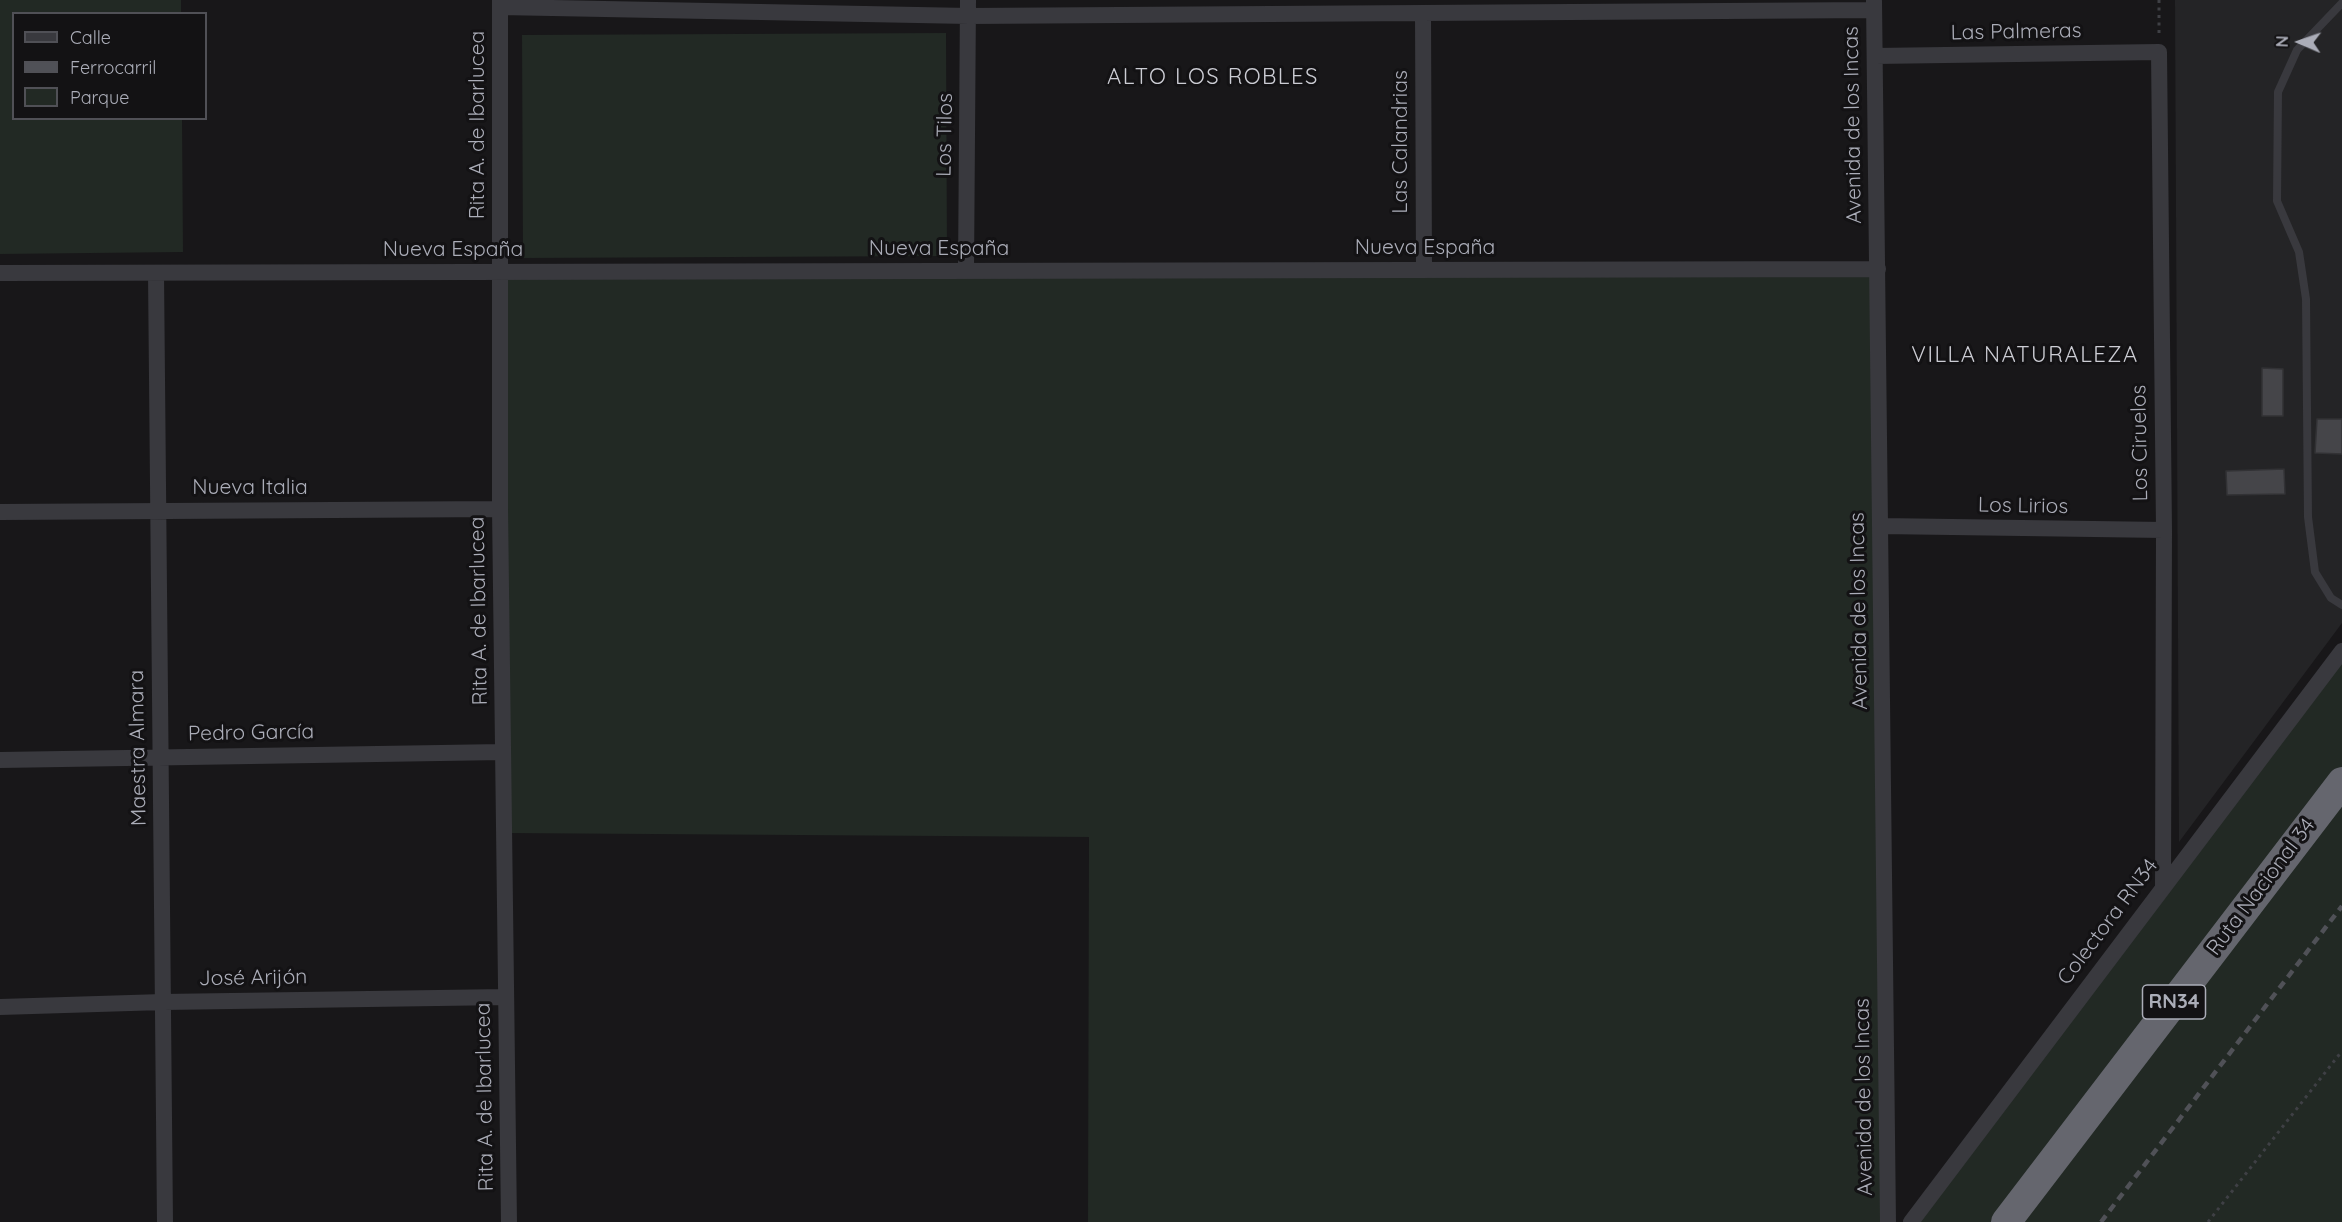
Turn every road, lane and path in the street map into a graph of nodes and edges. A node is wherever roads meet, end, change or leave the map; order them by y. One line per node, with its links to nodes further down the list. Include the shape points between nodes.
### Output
1 (2159, 0): 7 (path)
2 (2342, 3): 20 (lane, via 2297,50 2277,92 2277,201 2299,252 2306,299 2308,517 2315,572 2331,598)
3 (500, 4): 5 (street); 14 (street, Rita A. de Ibarlucea)
4 (1874, 5): 6 (street); 8 (street, Avenida de los Incas)
5 (968, 8): 6 (street); 11 (street, Los Tilos)
6 (1423, 14): 10 (street, Las Calandrias)
7 (2159, 52): 8 (street, Las Palmeras); 19 (street, Los Ciruelos)
8 (1875, 56): 9 (street, Avenida de los Incas)
9 (1878, 269): 10 (street, Nueva España); 18 (street, Avenida de los Incas)
10 (1424, 270): 11 (street, Nueva España)
11 (966, 271): 14 (street, Nueva España)
12 (0, 273): 13 (street, Nueva España)
13 (156, 273): 14 (street, Nueva España); 16 (street, Maestra Almara)
14 (501, 273): 15 (street, Rita A. de Ibarlucea)
15 (500, 509): 16 (street, Nueva Italia); 22 (street, Rita A. de Ibarlucea)
16 (158, 511): 17 (street, Nueva Italia); 23 (street, Maestra Almara)
17 (0, 512)
18 (1881, 526): 19 (street, Los Lirios); 33 (street, Avenida de los Incas)
19 (2164, 530): 26 (street, Los Ciruelos)
20 (2342, 605)
21 (2342, 651): 26 (street, Colectora RN34)
22 (503, 752): 23 (street, Pedro García); 27 (street, Rita A. de Ibarlucea)
23 (160, 757): 24 (street, Pedro García); 28 (street, Maestra Almara)
24 (0, 760)
25 (2342, 782): 35 (highway, Ruta Nacional 34 / RN34)
26 (2163, 886): 34 (street, Colectora RN34)
27 (506, 997): 28 (street, José Arijón); 32 (street, Rita A. de Ibarlucea)
28 (163, 1002): 29 (street, José Arijón); 31 (street, Maestra Almara)
29 (0, 1007)
30 (2342, 1051): 36 (path)
31 (165, 1222)
32 (509, 1222)
33 (1888, 1222)
34 (1911, 1222)
35 (2006, 1222)
36 (2208, 1222)

